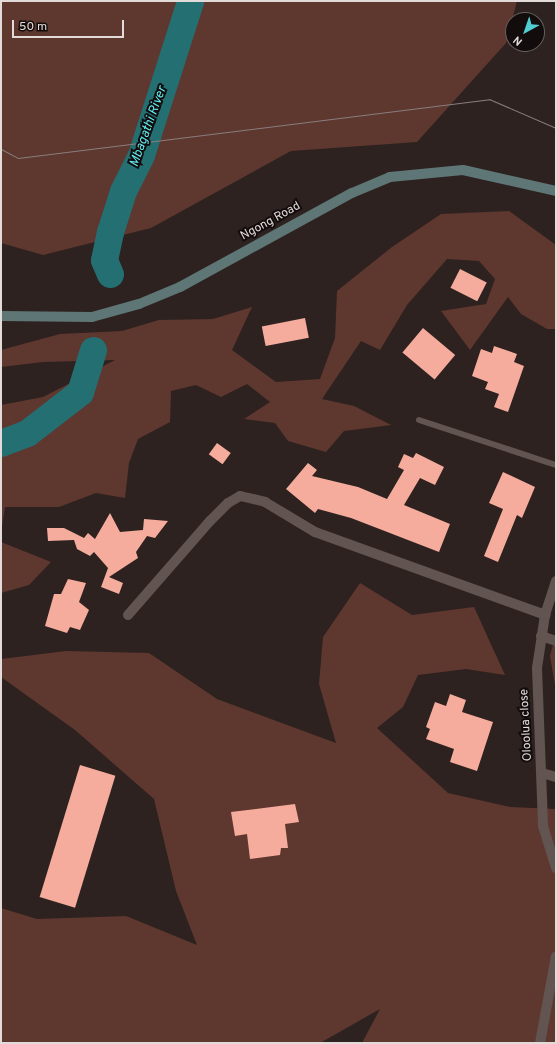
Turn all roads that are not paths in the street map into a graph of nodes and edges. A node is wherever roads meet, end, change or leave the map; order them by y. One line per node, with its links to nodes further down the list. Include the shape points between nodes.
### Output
1 (556, 191): 2 (main road, Ngong Road, via 463,170 390,177 352,193 180,287 139,304 92,317)
2 (1, 316)
3 (419, 420): 4 (lane)
4 (556, 464)
5 (556, 581): 7 (street, Oloolua close)
6 (128, 615): 7 (street, via 210,520 228,503 240,496 253,497 265,502 315,532)
7 (545, 615): 8 (street, Oloolua close)
8 (541, 636): 9 (street); 10 (street, Oloolua close, via 537,668)
9 (556, 641)
10 (542, 773): 11 (street); 12 (street, Oloolua close, via 543,826)
11 (556, 777)
12 (556, 868)
13 (556, 956): 14 (street)
14 (540, 1043)

